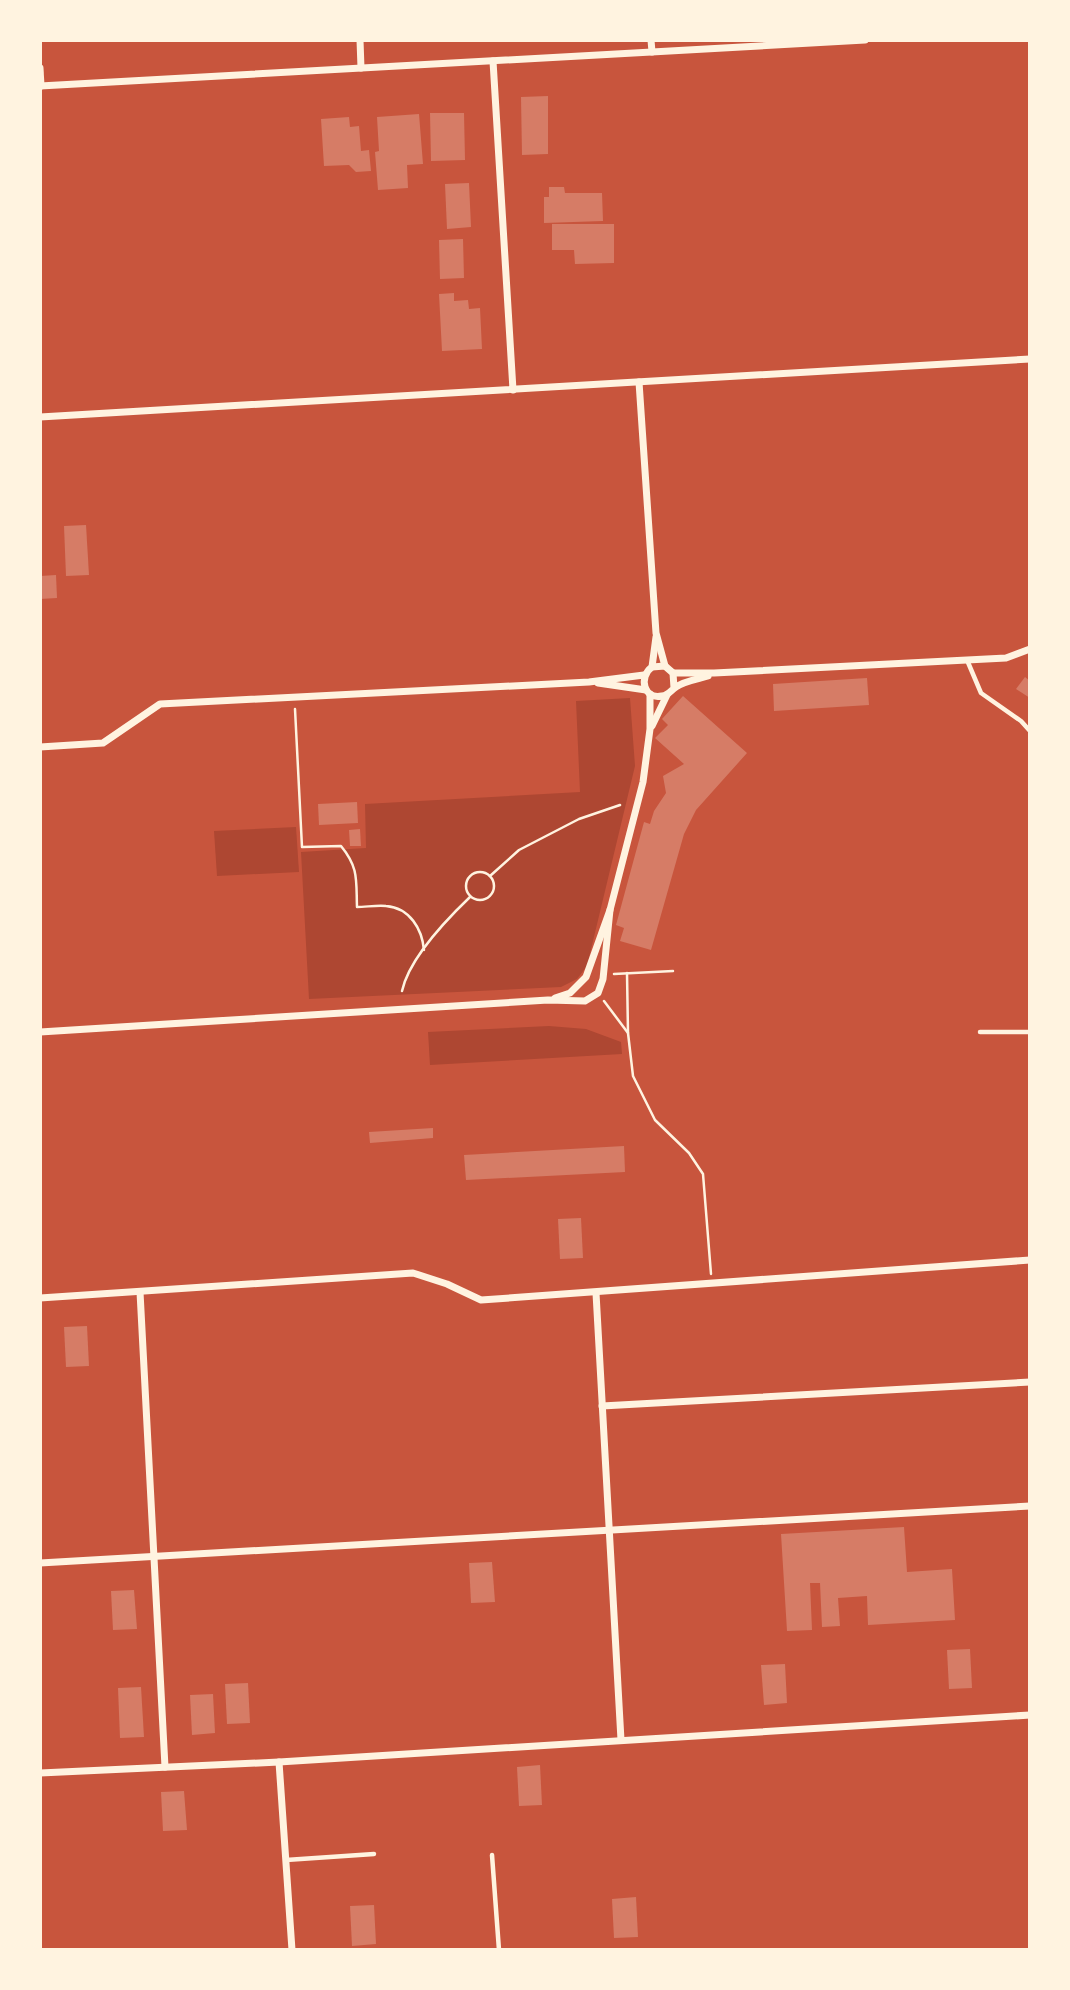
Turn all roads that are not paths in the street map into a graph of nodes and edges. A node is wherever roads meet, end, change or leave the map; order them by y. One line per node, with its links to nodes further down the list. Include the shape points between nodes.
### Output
1 (360, 40): 7 (street)
2 (651, 40): 4 (street)
3 (865, 40): 4 (street)
4 (652, 52): 5 (street)
5 (493, 61): 7 (street); 11 (street)
6 (40, 68): 8 (street)
7 (361, 68): 8 (street)
8 (41, 86)
9 (1030, 359): 10 (street)
10 (639, 382): 11 (street); 13 (street)
11 (513, 390): 12 (street)
12 (40, 417)
13 (656, 633): 16 (street); 17 (street)
14 (1030, 649): 15 (street, via 1006,658)
15 (967, 660): 19 (street); 26 (lane, via 981,693)
16 (665, 666): 17 (street); 18 (street)
17 (652, 667): 20 (street)
18 (673, 673): 19 (street); 22 (street)
19 (714, 673): 22 (street)
20 (645, 675): 21 (street); 23 (street)
21 (589, 682): 23 (street); 27 (street, via 160,705 103,743)
22 (674, 688): 24 (street)
23 (648, 692): 24 (street); 25 (street)
24 (667, 695): 25 (street)
25 (650, 729): 28 (street, via 643,782)
26 (1030, 731)
27 (40, 747)
28 (610, 910): 29 (street, via 586,977 570,993); 29 (street, via 598,993 584,1001)
29 (548, 1000): 30 (street)
30 (40, 1032)
31 (979, 1032): 32 (lane)
32 (1030, 1032)
33 (1030, 1260): 35 (street)
34 (140, 1292): 35 (street, via 413,1273 481,1300); 36 (street); 41 (street)
35 (596, 1293): 38 (street)
36 (40, 1298)
37 (1030, 1382): 38 (street)
38 (602, 1406): 40 (street)
39 (1030, 1506): 40 (street)
40 (610, 1532): 41 (street); 44 (street)
41 (154, 1556): 42 (street); 46 (street)
42 (40, 1563)
43 (1030, 1715): 44 (street)
44 (621, 1741): 45 (street)
45 (279, 1762): 46 (street); 50 (street)
46 (165, 1767): 47 (street)
47 (40, 1773)
48 (374, 1854): 50 (lane)
49 (492, 1855): 52 (lane)
50 (286, 1860): 51 (street)
51 (292, 1950)
52 (499, 1950)

